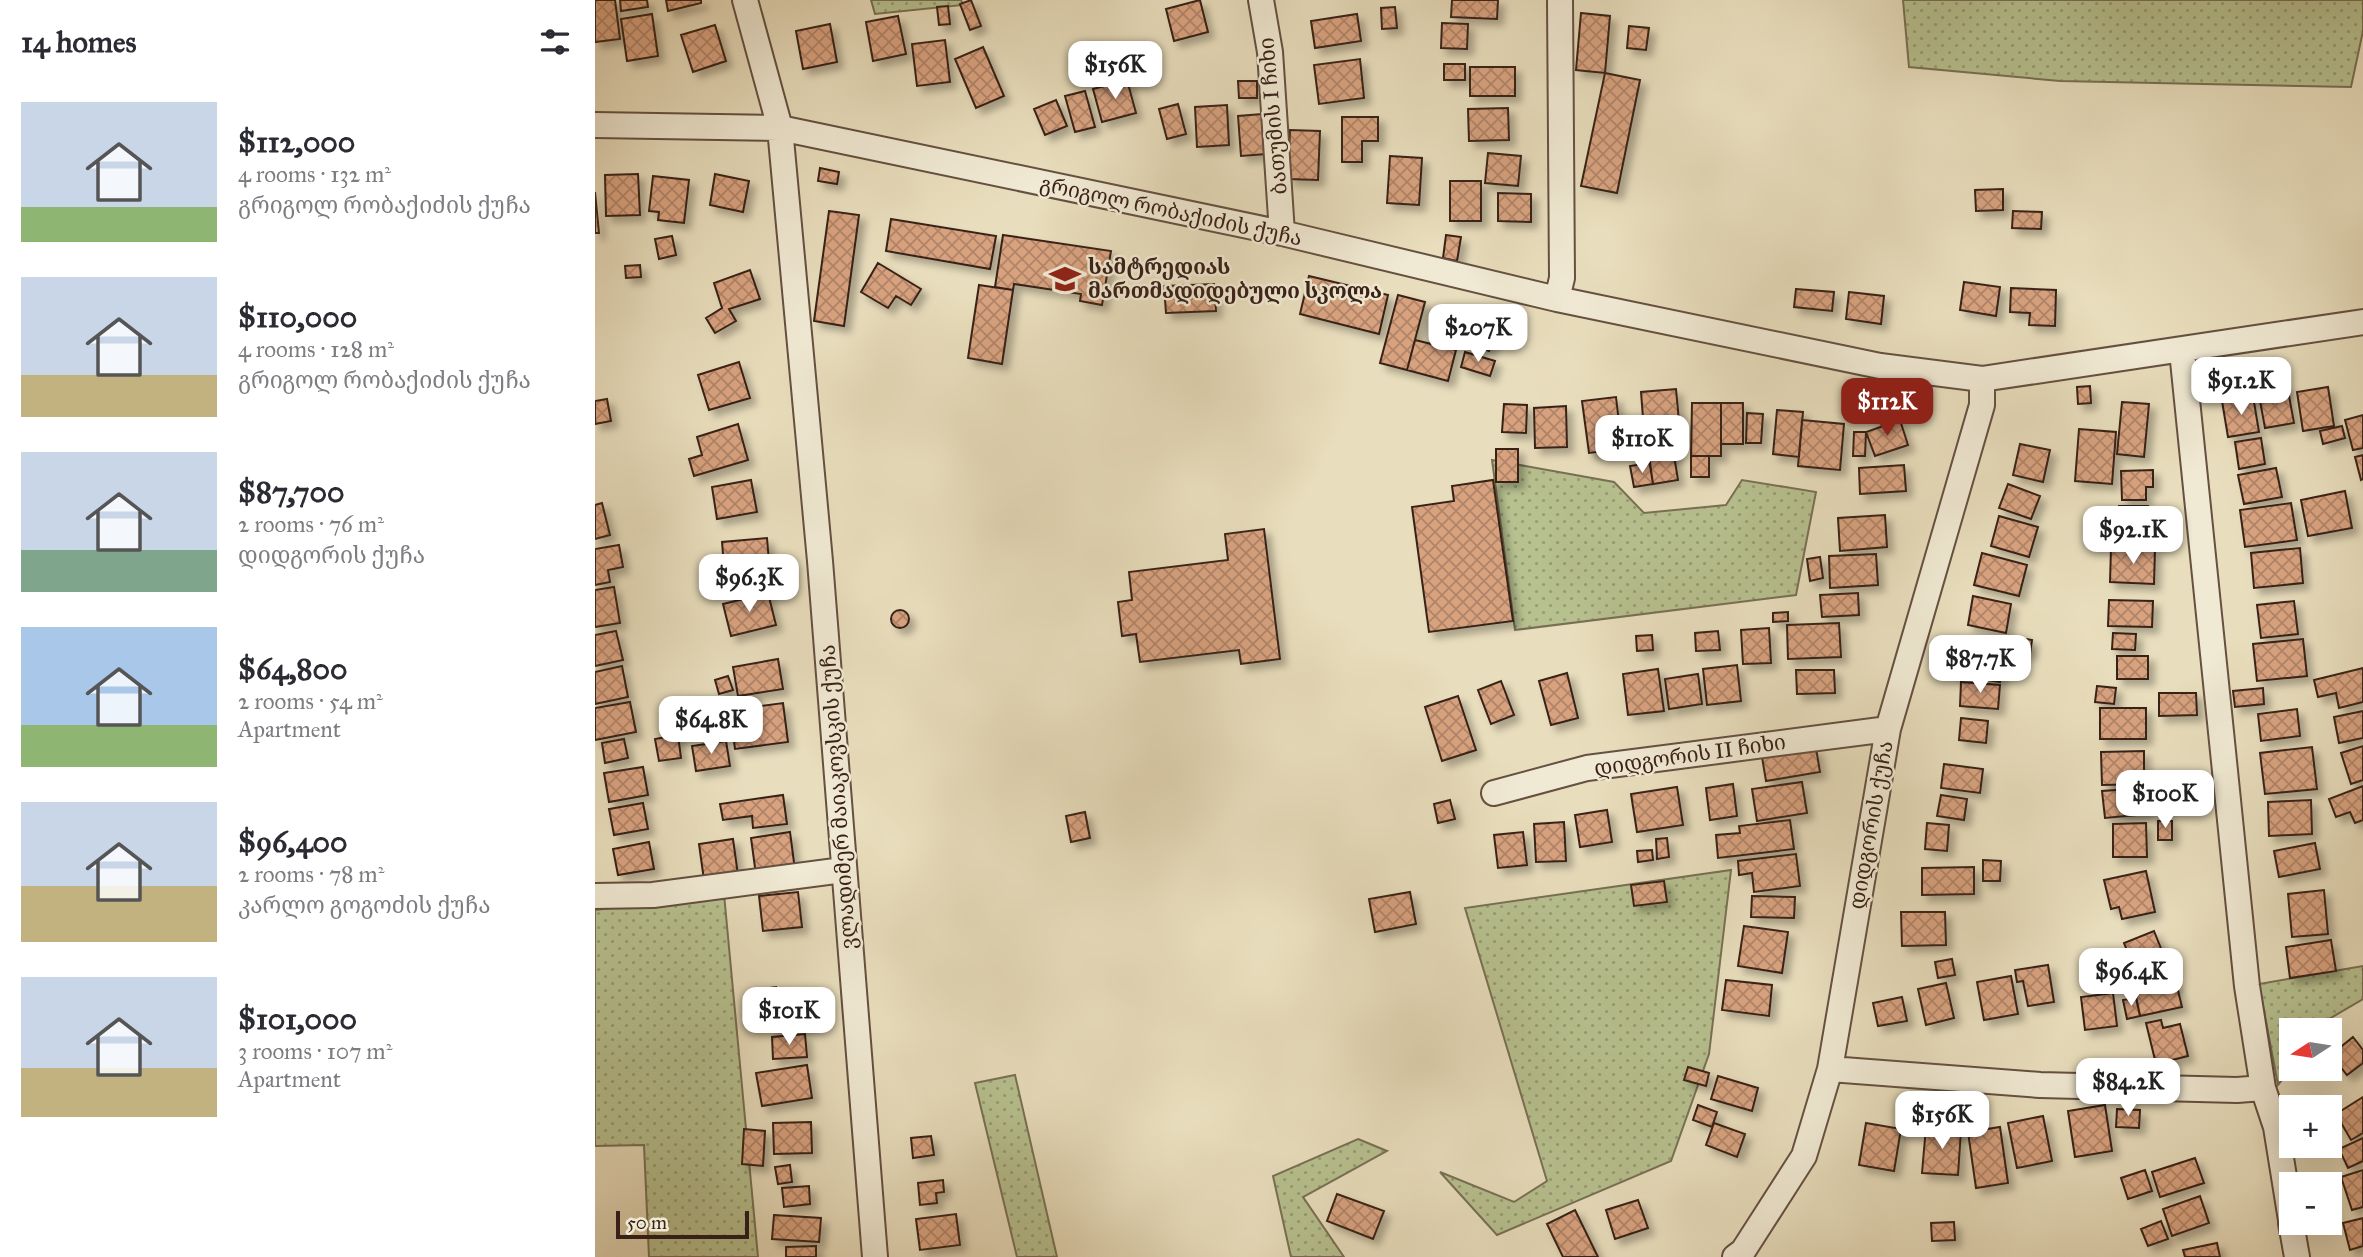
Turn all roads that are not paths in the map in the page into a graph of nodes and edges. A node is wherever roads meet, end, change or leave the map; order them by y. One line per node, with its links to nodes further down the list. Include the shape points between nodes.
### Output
1 (745, 0): 5 (street, ვლადიმერ მაიაკოვსკის ქუჩა)
2 (1261, 0): 6 (street, ბათუმის I ჩიხი, via 1270,52)
3 (1560, 0): 7 (street, via 1562,278)
4 (595, 125): 5 (street, გრიგოლ რობაქიძის ქუჩა)
5 (781, 128): 6 (street, გრიგოლ რობაქიძის ქუჩა); 13 (street, ვლადიმერ მაიაკოვსკის ქუჩა)
6 (1282, 233): 7 (street, გრიგოლ რობაქიძის ქუჩა)
7 (1557, 299): 10 (street, გრიგოლ რობაქიძის ქუჩა, via 1880,366)
8 (2363, 322): 9 (street, გრიგოლ რობაქიძის ქუჩა)
9 (2182, 351): 10 (street, გრიგოლ რობაქიძის ქუჩა); 16 (street, via 2247,986)
10 (1982, 379): 11 (street, დიდგორის ქუჩა, via 1982,405)
11 (1888, 729): 12 (street, დიდგორის II ჩიხი, via 1587,768); 15 (street, დიდგორის ქუჩა)
12 (1494, 793)
13 (843, 870): 14 (street, via 653,895); 19 (street, ვლადიმერ მაიაკოვსკის ქუჩა)
14 (595, 896)
15 (1830, 1069): 16 (street, via 2040,1085); 20 (street, დიდგორის ქუჩა, via 1804,1156)
16 (2263, 1088): 17 (street, via 2276,1127)
17 (2283, 1172)
18 (2293, 1235): 21 (street)
19 (875, 1257)
20 (1735, 1257)
21 (2297, 1257)

